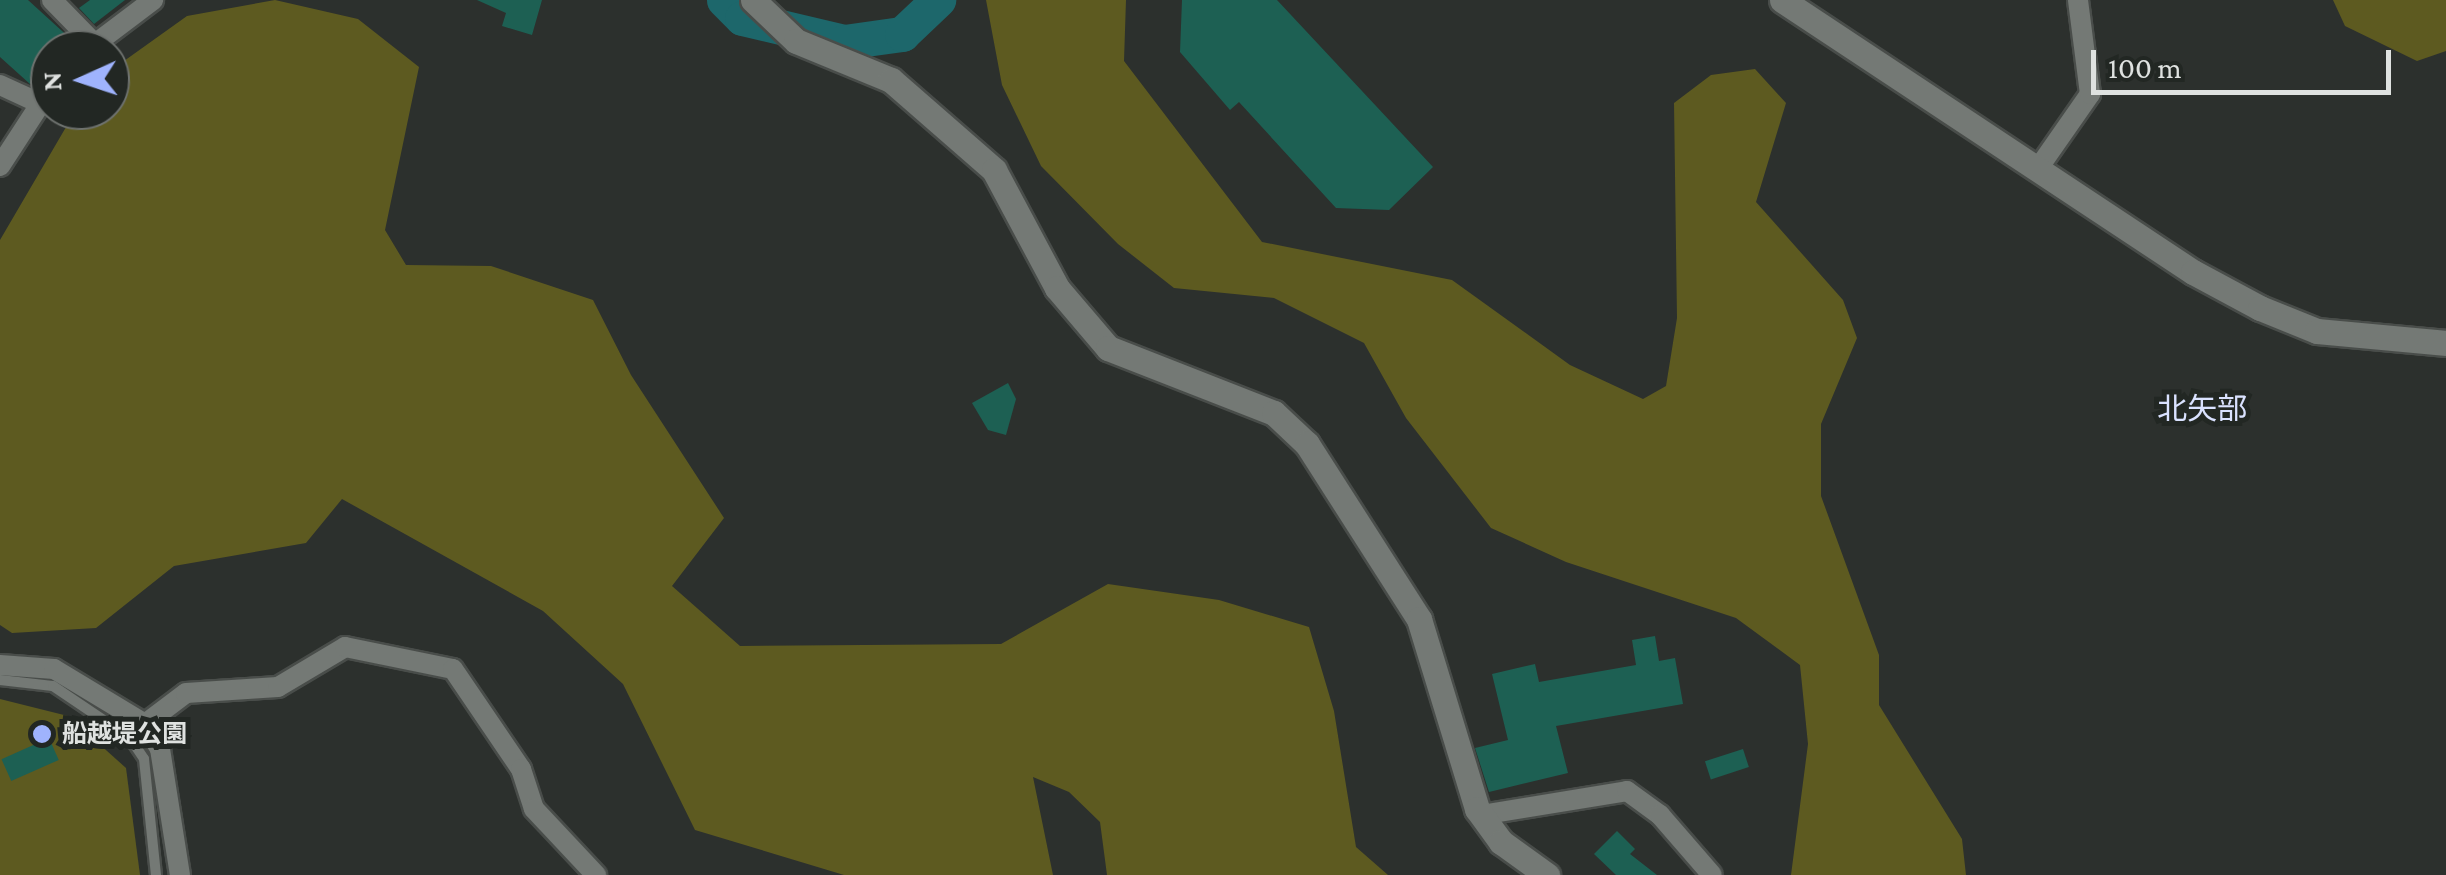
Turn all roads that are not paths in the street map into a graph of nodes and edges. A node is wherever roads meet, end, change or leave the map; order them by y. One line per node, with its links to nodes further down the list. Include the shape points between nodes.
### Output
1 (52, 0): 6 (street)
2 (153, 0): 7 (street)
3 (754, 0): 19 (street, via 796,41 891,80 994,170 1056,288 1099,340 1274,413 1307,444 1419,619)
4 (1782, 0): 12 (street)
5 (2078, 0): 12 (street, via 2090,94)
6 (77, 30)
7 (113, 30)
8 (0, 85): 9 (street)
9 (30, 92)
10 (30, 118): 11 (street)
11 (0, 166)
12 (2038, 170): 13 (street, via 2260,308 2317,331)
13 (2446, 343)
14 (0, 665): 16 (street, via 54,669)
15 (0, 680): 18 (lane, via 53,686 130,738 144,759)
16 (145, 724): 21 (street, via 160,749); 22 (street, via 186,693 278,686 345,647 453,669 521,769 534,809)
17 (135, 808): 18 (lane)
18 (149, 808): 20 (lane)
19 (1481, 816): 23 (street, via 1510,851); 24 (street, via 1626,791 1660,815)
20 (156, 875)
21 (180, 875)
22 (596, 875)
23 (1547, 875)
24 (1712, 875)

